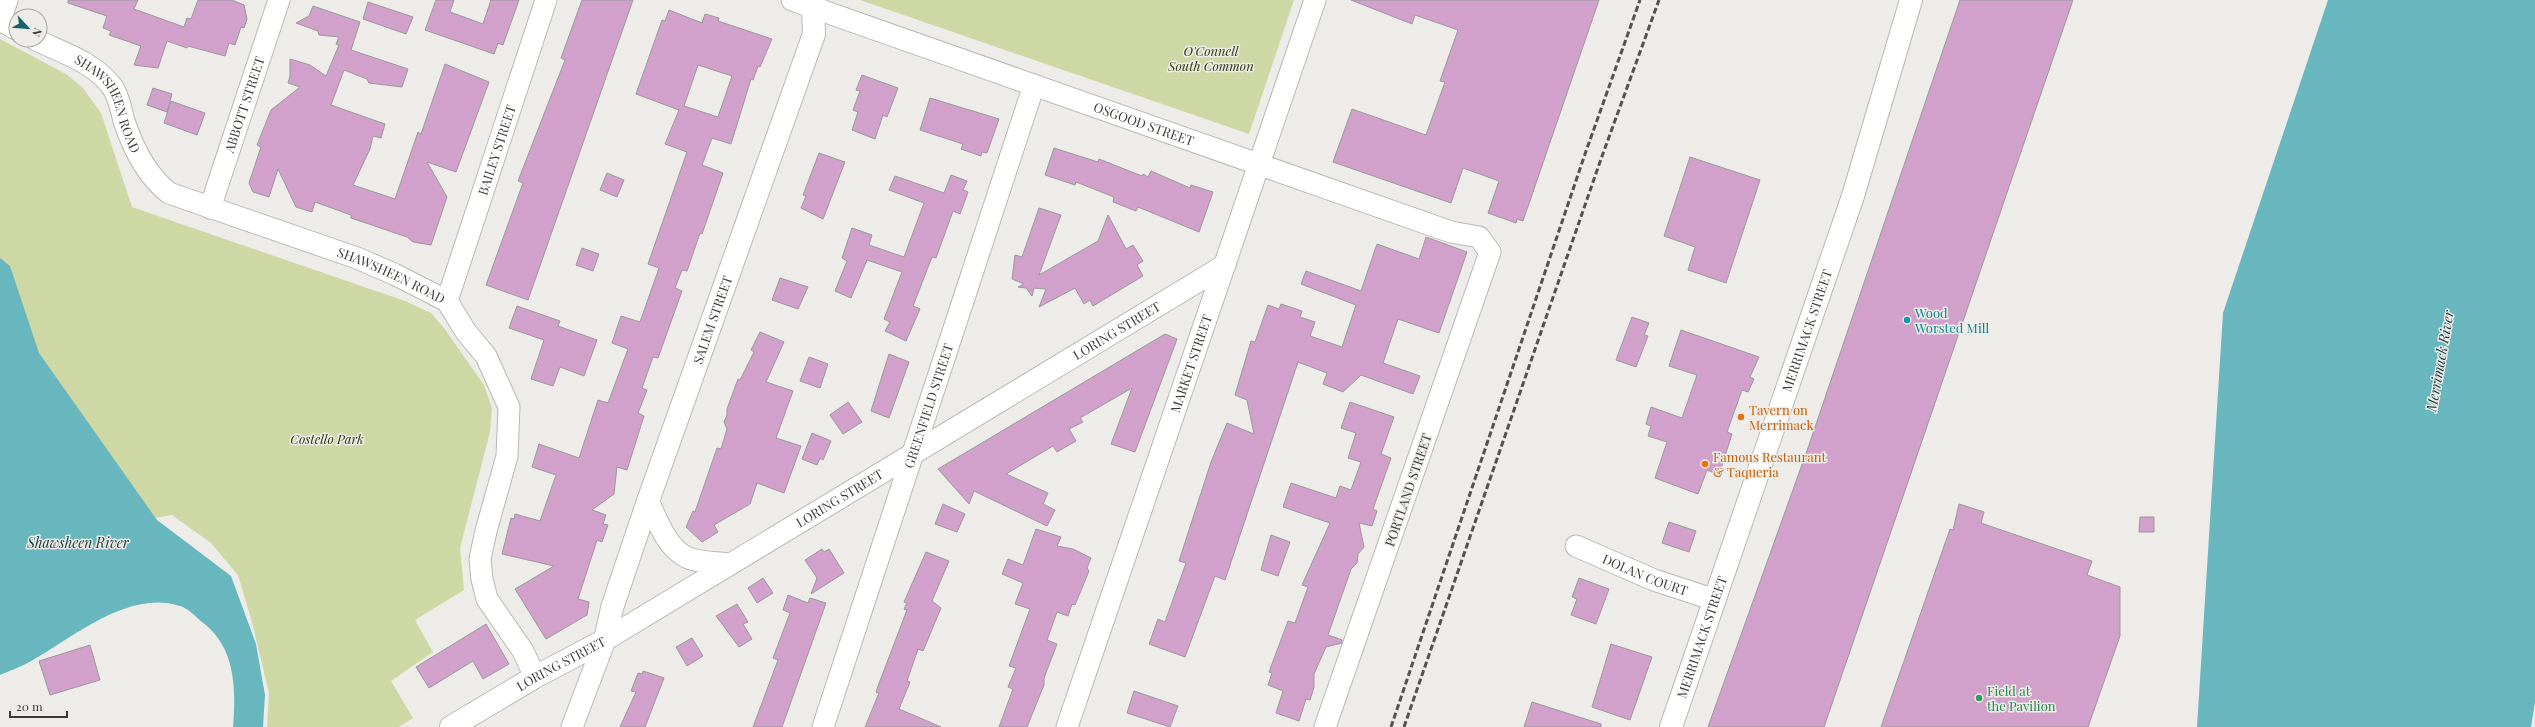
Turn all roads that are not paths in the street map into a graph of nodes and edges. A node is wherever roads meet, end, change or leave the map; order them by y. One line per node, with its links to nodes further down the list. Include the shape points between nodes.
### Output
1 (7, 0): 8 (street)
2 (279, 0): 12 (street, ABBOTT STREET)
3 (546, 0): 15 (street, BAILEY STREET)
4 (792, 0): 7 (street, OSGOOD STREET)
5 (1315, 0): 11 (street, MARKET STREET)
6 (1911, 0): 20 (main road, MERRIMACK STREET, via 1853,196)
7 (814, 4): 10 (street, OSGOOD STREET); 17 (main road, SALEM STREET, via 814,34)
8 (0, 20)
9 (48, 45): 12 (street, SHAWSHEEN ROAD, via 77,58 106,80 153,181 168,193)
10 (1034, 85): 11 (street, OSGOOD STREET); 16 (street, GREENFIELD STREET)
11 (1259, 165): 13 (street, OSGOOD STREET, via 1451,232 1479,237); 14 (street, MARKET STREET)
12 (210, 208): 15 (street, SHAWSHEEN ROAD, via 357,258)
13 (1490, 252): 27 (street, PORTLAND STREET)
14 (1225, 265): 16 (street, LORING STREET); 26 (street, MARKET STREET)
15 (447, 301): 22 (street, SHAWSHEEN ROAD, via 466,332 486,356 509,407 507,456 486,531 480,565 487,599 522,651)
16 (913, 452): 19 (street, LORING STREET); 25 (street, GREENFIELD STREET)
17 (648, 501): 19 (street, via 664,532 675,548 686,557); 21 (main road, SALEM STREET, via 612,608)
18 (1576, 546): 20 (street, DOLAN COURT, via 1654,580)
19 (729, 564): 21 (street, LORING STREET)
20 (1715, 600): 28 (main road, MERRIMACK STREET)
21 (605, 640): 22 (main road, LORING STREET); 24 (street)
22 (535, 677): 23 (main road, LORING STREET)
23 (451, 727)
24 (572, 727)
25 (824, 727)
26 (1067, 727)
27 (1325, 727)
28 (1671, 727)

